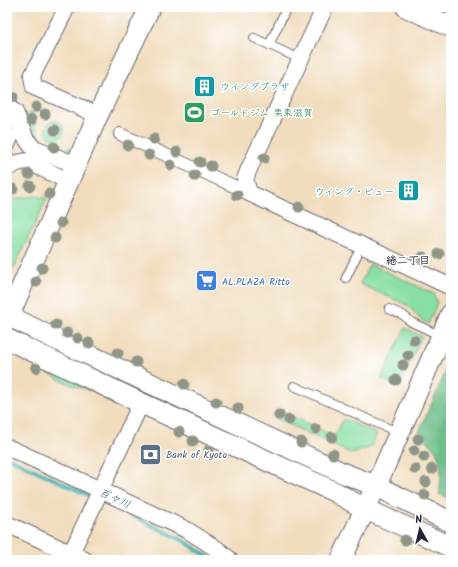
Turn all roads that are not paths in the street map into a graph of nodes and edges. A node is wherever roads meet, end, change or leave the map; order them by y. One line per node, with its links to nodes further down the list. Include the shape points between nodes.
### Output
1 (66, 7): 11 (street, via 32,76 34,86)
2 (150, 7): 11 (street)
3 (287, 7): 8 (lane)
4 (325, 7): 9 (street)
5 (406, 7): 6 (street)
6 (451, 27)
7 (254, 38): 8 (lane)
8 (269, 45): 9 (lane)
9 (300, 59): 17 (street, via 248,169 245,178)
10 (7, 107): 12 (street, via 15,112)
11 (98, 115): 16 (street)
12 (20, 125): 14 (lane); 16 (street, via 32,147)
13 (120, 134): 17 (street)
14 (7, 155)
15 (7, 168): 16 (street, via 27,161)
16 (72, 173): 23 (street)
17 (249, 193): 20 (street)
18 (357, 254): 19 (lane)
19 (346, 278)
20 (451, 287)
21 (390, 309): 24 (lane)
22 (451, 314): 24 (street)
23 (8, 317): 30 (street)
24 (441, 336): 28 (street)
25 (7, 339): 27 (street)
26 (294, 386): 28 (lane)
27 (141, 403): 31 (street); 32 (street, via 335,492)
28 (399, 433): 30 (street)
29 (7, 447): 31 (street)
30 (376, 486): 32 (street); 33 (street)
31 (97, 496): 36 (street); 37 (street, via 187,530)
32 (365, 509): 35 (street); 38 (street)
33 (451, 522)
34 (7, 524): 36 (street)
35 (451, 547)
36 (75, 558)
37 (229, 560)
38 (341, 560)

